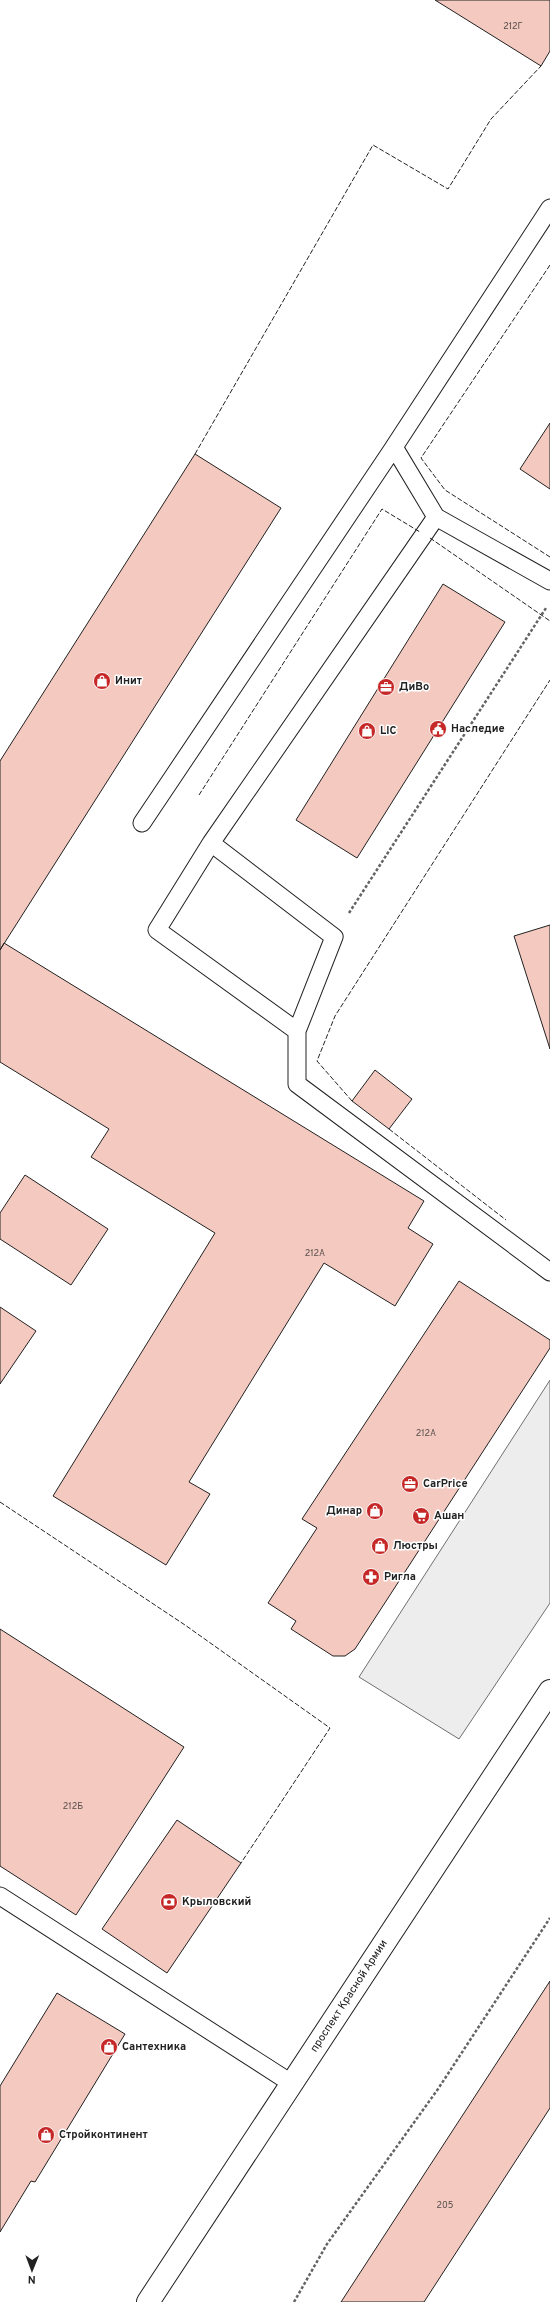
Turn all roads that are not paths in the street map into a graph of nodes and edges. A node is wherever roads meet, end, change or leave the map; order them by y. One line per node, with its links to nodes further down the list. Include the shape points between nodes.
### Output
1 (550, 208): 2 (lane)
2 (394, 447): 3 (lane); 5 (lane)
3 (436, 517): 4 (lane); 6 (lane)
4 (550, 581)
5 (142, 823)
6 (211, 843): 7 (lane, via 334,937); 7 (lane, via 157,930)
7 (298, 1031): 8 (lane, via 297,1084)
8 (550, 1272)
9 (550, 1691): 11 (main road, проспект Красной Армии)
10 (0, 1896): 11 (lane)
11 (292, 2083): 12 (main road, проспект Красной Армии)
12 (148, 2302)

